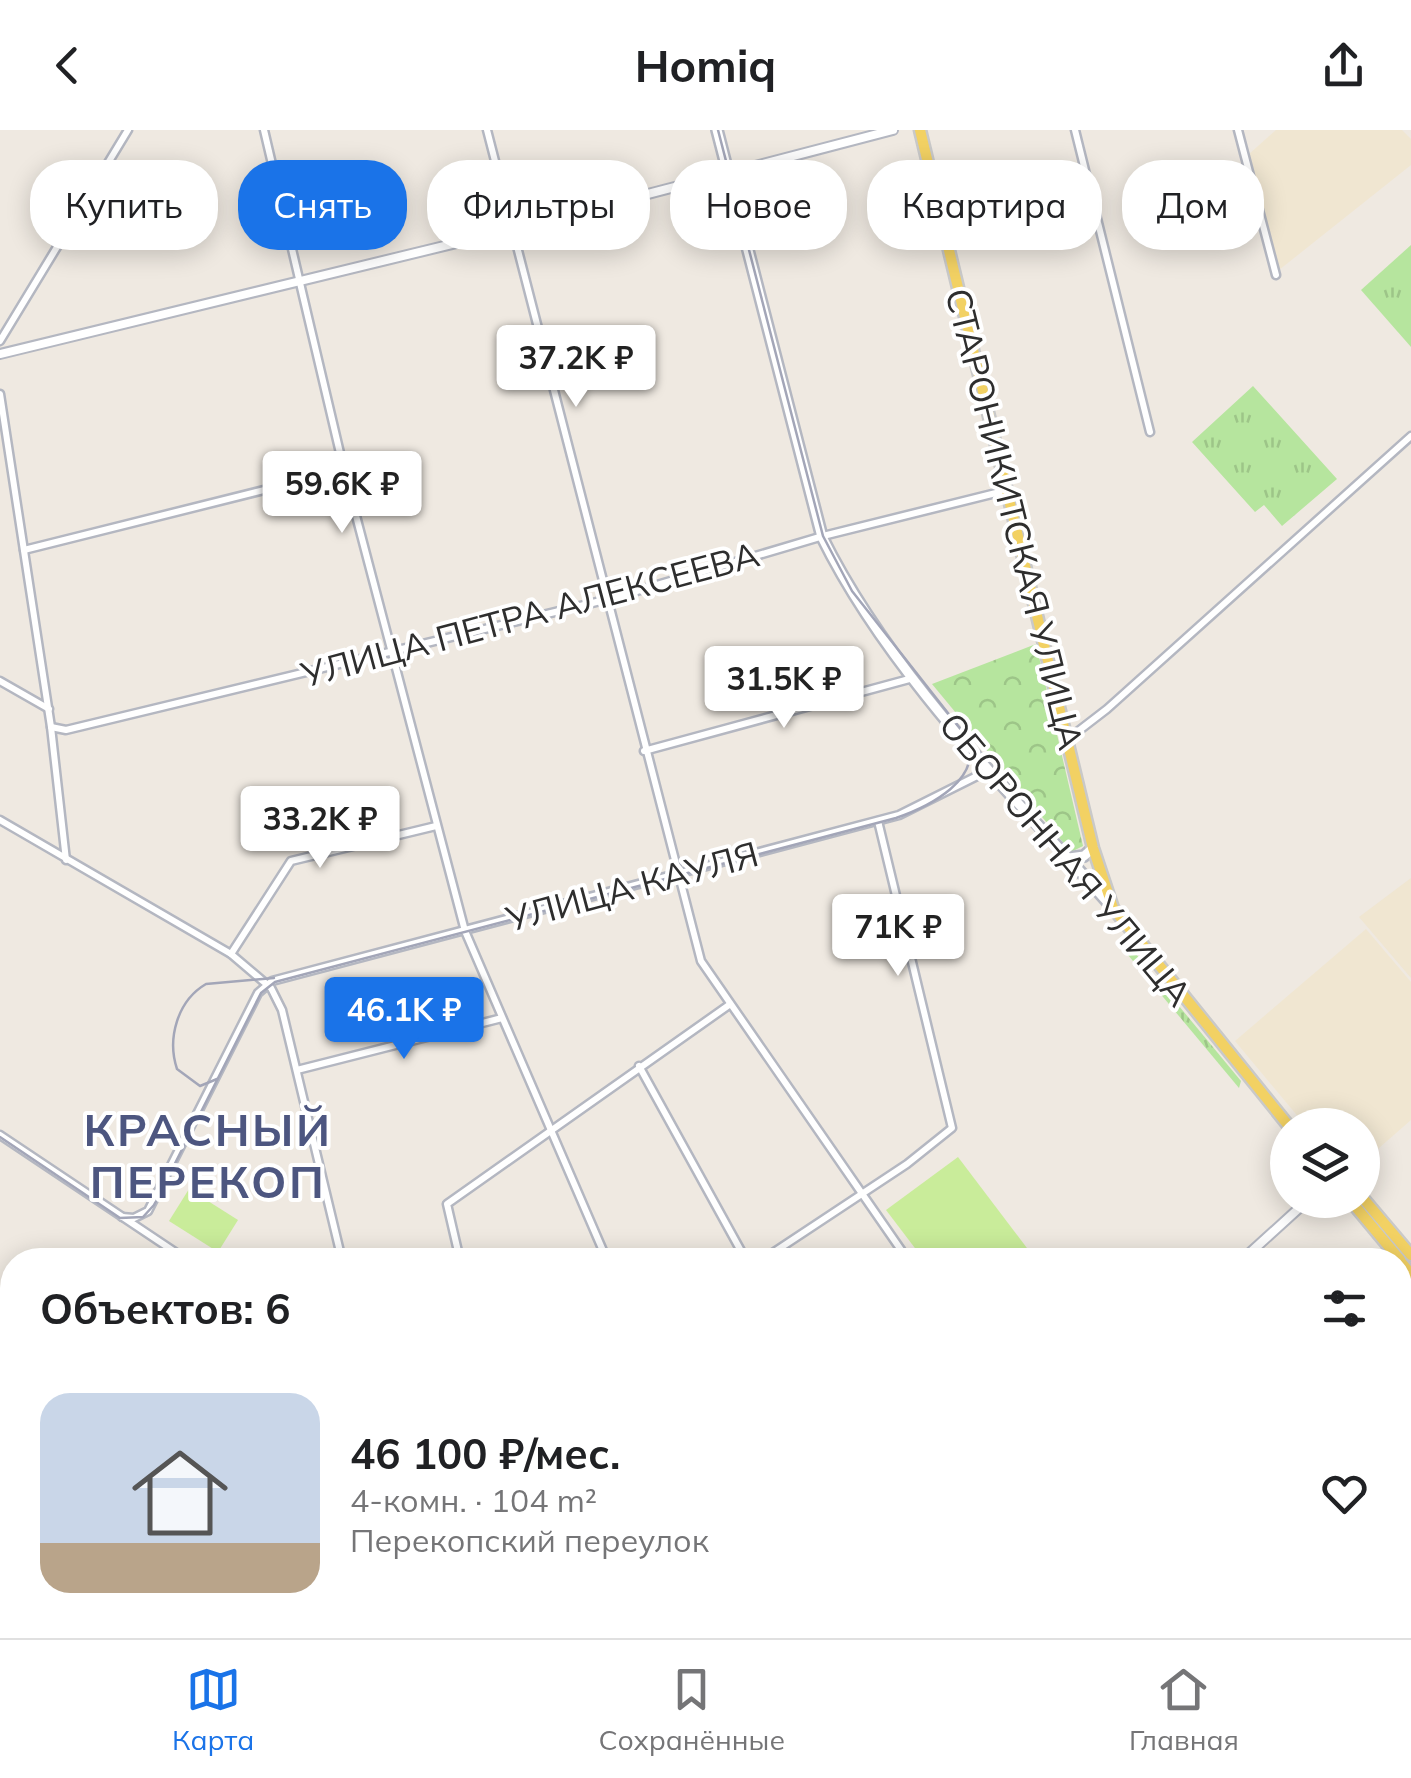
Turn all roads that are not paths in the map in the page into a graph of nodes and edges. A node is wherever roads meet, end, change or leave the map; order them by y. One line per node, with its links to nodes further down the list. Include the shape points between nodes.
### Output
1 (128, 130): 17 (street)
2 (264, 130): 16 (street)
3 (487, 130): 9 (street)
4 (717, 130): 10 (main road, ОБОРОННАЯ УЛИЦА)
5 (892, 130): 11 (street)
6 (920, 130): 23 (main road, СТАРОНИКИТСКАЯ УЛИЦА)
7 (1075, 130): 20 (street)
8 (1238, 130): 15 (street)
9 (494, 160)
10 (725, 160)
11 (769, 160)
12 (428, 250): 16 (street)
13 (515, 250): 26 (street)
14 (748, 250): 24 (main road, ОБОРОННАЯ УЛИЦА)
15 (1276, 275)
16 (298, 282): 18 (street); 22 (street)
17 (0, 341)
18 (0, 354)
19 (0, 394): 25 (street)
20 (1150, 432)
21 (1411, 436): 32 (street)
22 (344, 470): 25 (street); 27 (street)
23 (1008, 490): 24 (street, УЛИЦА ПЕТРА АЛЕКСЕЕВА); 32 (main road, СТАРОНИКИТСКАЯ УЛИЦА)
24 (822, 537): 26 (street, УЛИЦА ПЕТРА АЛЕКСЕЕВА); 28 (main road, ОБОРОННАЯ УЛИЦА, via 850,592)
25 (24, 550): 30 (street)
26 (608, 599): 27 (street, УЛИЦА ПЕТРА АЛЕКСЕЕВА); 33 (street)
27 (391, 652): 31 (street, УЛИЦА ПЕТРА АЛЕКСЕЕВА, via 66,730); 37 (street)
28 (914, 678): 33 (street); 34 (main road, ОБОРОННАЯ УЛИЦА)
29 (0, 681): 30 (street)
30 (49, 709): 31 (street)
31 (51, 727): 40 (street)
32 (1068, 738): 38 (main road, СТАРОНИКИТСКАЯ УЛИЦА)
33 (644, 751): 41 (street)
34 (990, 770): 36 (street, УЛИЦА КАУЛЯ, via 921,807); 39 (main road, ОБОРОННАЯ УЛИЦА)
35 (0, 820): 40 (street)
36 (878, 821): 41 (street, УЛИЦА КАУЛЯ); 53 (street, via 952,1128)
37 (436, 826): 43 (street); 44 (street, via 291,861)
38 (1093, 848): 39 (main road); 42 (main road, СТАРОНИКИТСКАЯ УЛИЦА)
39 (1068, 858): 42 (main road, ОБОРОННАЯ УЛИЦА)
40 (66, 860): 44 (street)
41 (678, 873): 43 (street, УЛИЦА КАУЛЯ); 46 (street, via 701,961)
42 (1113, 908): 50 (main road, ОБОРОННАЯ УЛИЦА)
43 (465, 931): 45 (street, УЛИЦА КАУЛЯ); 47 (street)
44 (231, 954): 45 (street)
45 (265, 984): 49 (street, via 282,1010); 54 (street, via 148,1211)
46 (729, 1005): 48 (street); 53 (street)
47 (502, 1018): 49 (street); 51 (street)
48 (639, 1066): 51 (street); 63 (street)
49 (297, 1070): 60 (street)
50 (1274, 1108)
51 (550, 1130): 61 (street, via 448,1204); 62 (street)
52 (0, 1136): 54 (street)
53 (864, 1194): 64 (street); 65 (street)
54 (122, 1217): 59 (street)
55 (1288, 1218): 66 (street)
56 (1365, 1218): 58 (main road)
57 (1379, 1218): 69 (main road)
58 (1384, 1241): 67 (main road); 68 (main road)
59 (170, 1248)
60 (339, 1248)
61 (457, 1248)
62 (602, 1248)
63 (739, 1248)
64 (781, 1248)
65 (900, 1248)
66 (1255, 1248)
67 (1390, 1248)
68 (1398, 1248)
69 (1405, 1248)

